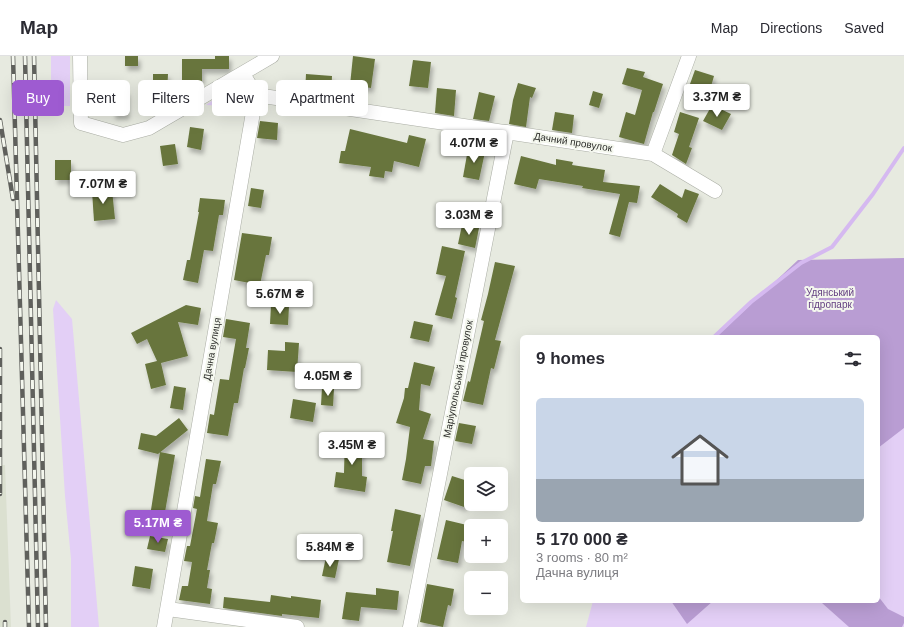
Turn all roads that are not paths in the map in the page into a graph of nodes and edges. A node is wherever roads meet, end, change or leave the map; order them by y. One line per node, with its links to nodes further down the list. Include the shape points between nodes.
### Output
1 (80, 56): 4 (street, via 81,123 123,135 149,128)
2 (272, 56): 4 (street)
3 (689, 56): 9 (street)
4 (243, 74): 5 (street)
5 (247, 80)
6 (268, 97): 8 (street, Дачний провулок)
7 (252, 116): 11 (street, Дачна вулиця)
8 (507, 132): 9 (street, Дачний провулок); 14 (street, Маріупольський провулок)
9 (653, 154): 10 (street, Дачний провулок)
10 (715, 191)
11 (168, 609): 12 (street, Дачна вулиця); 13 (street)
12 (164, 627)
13 (297, 627)
14 (410, 627)

